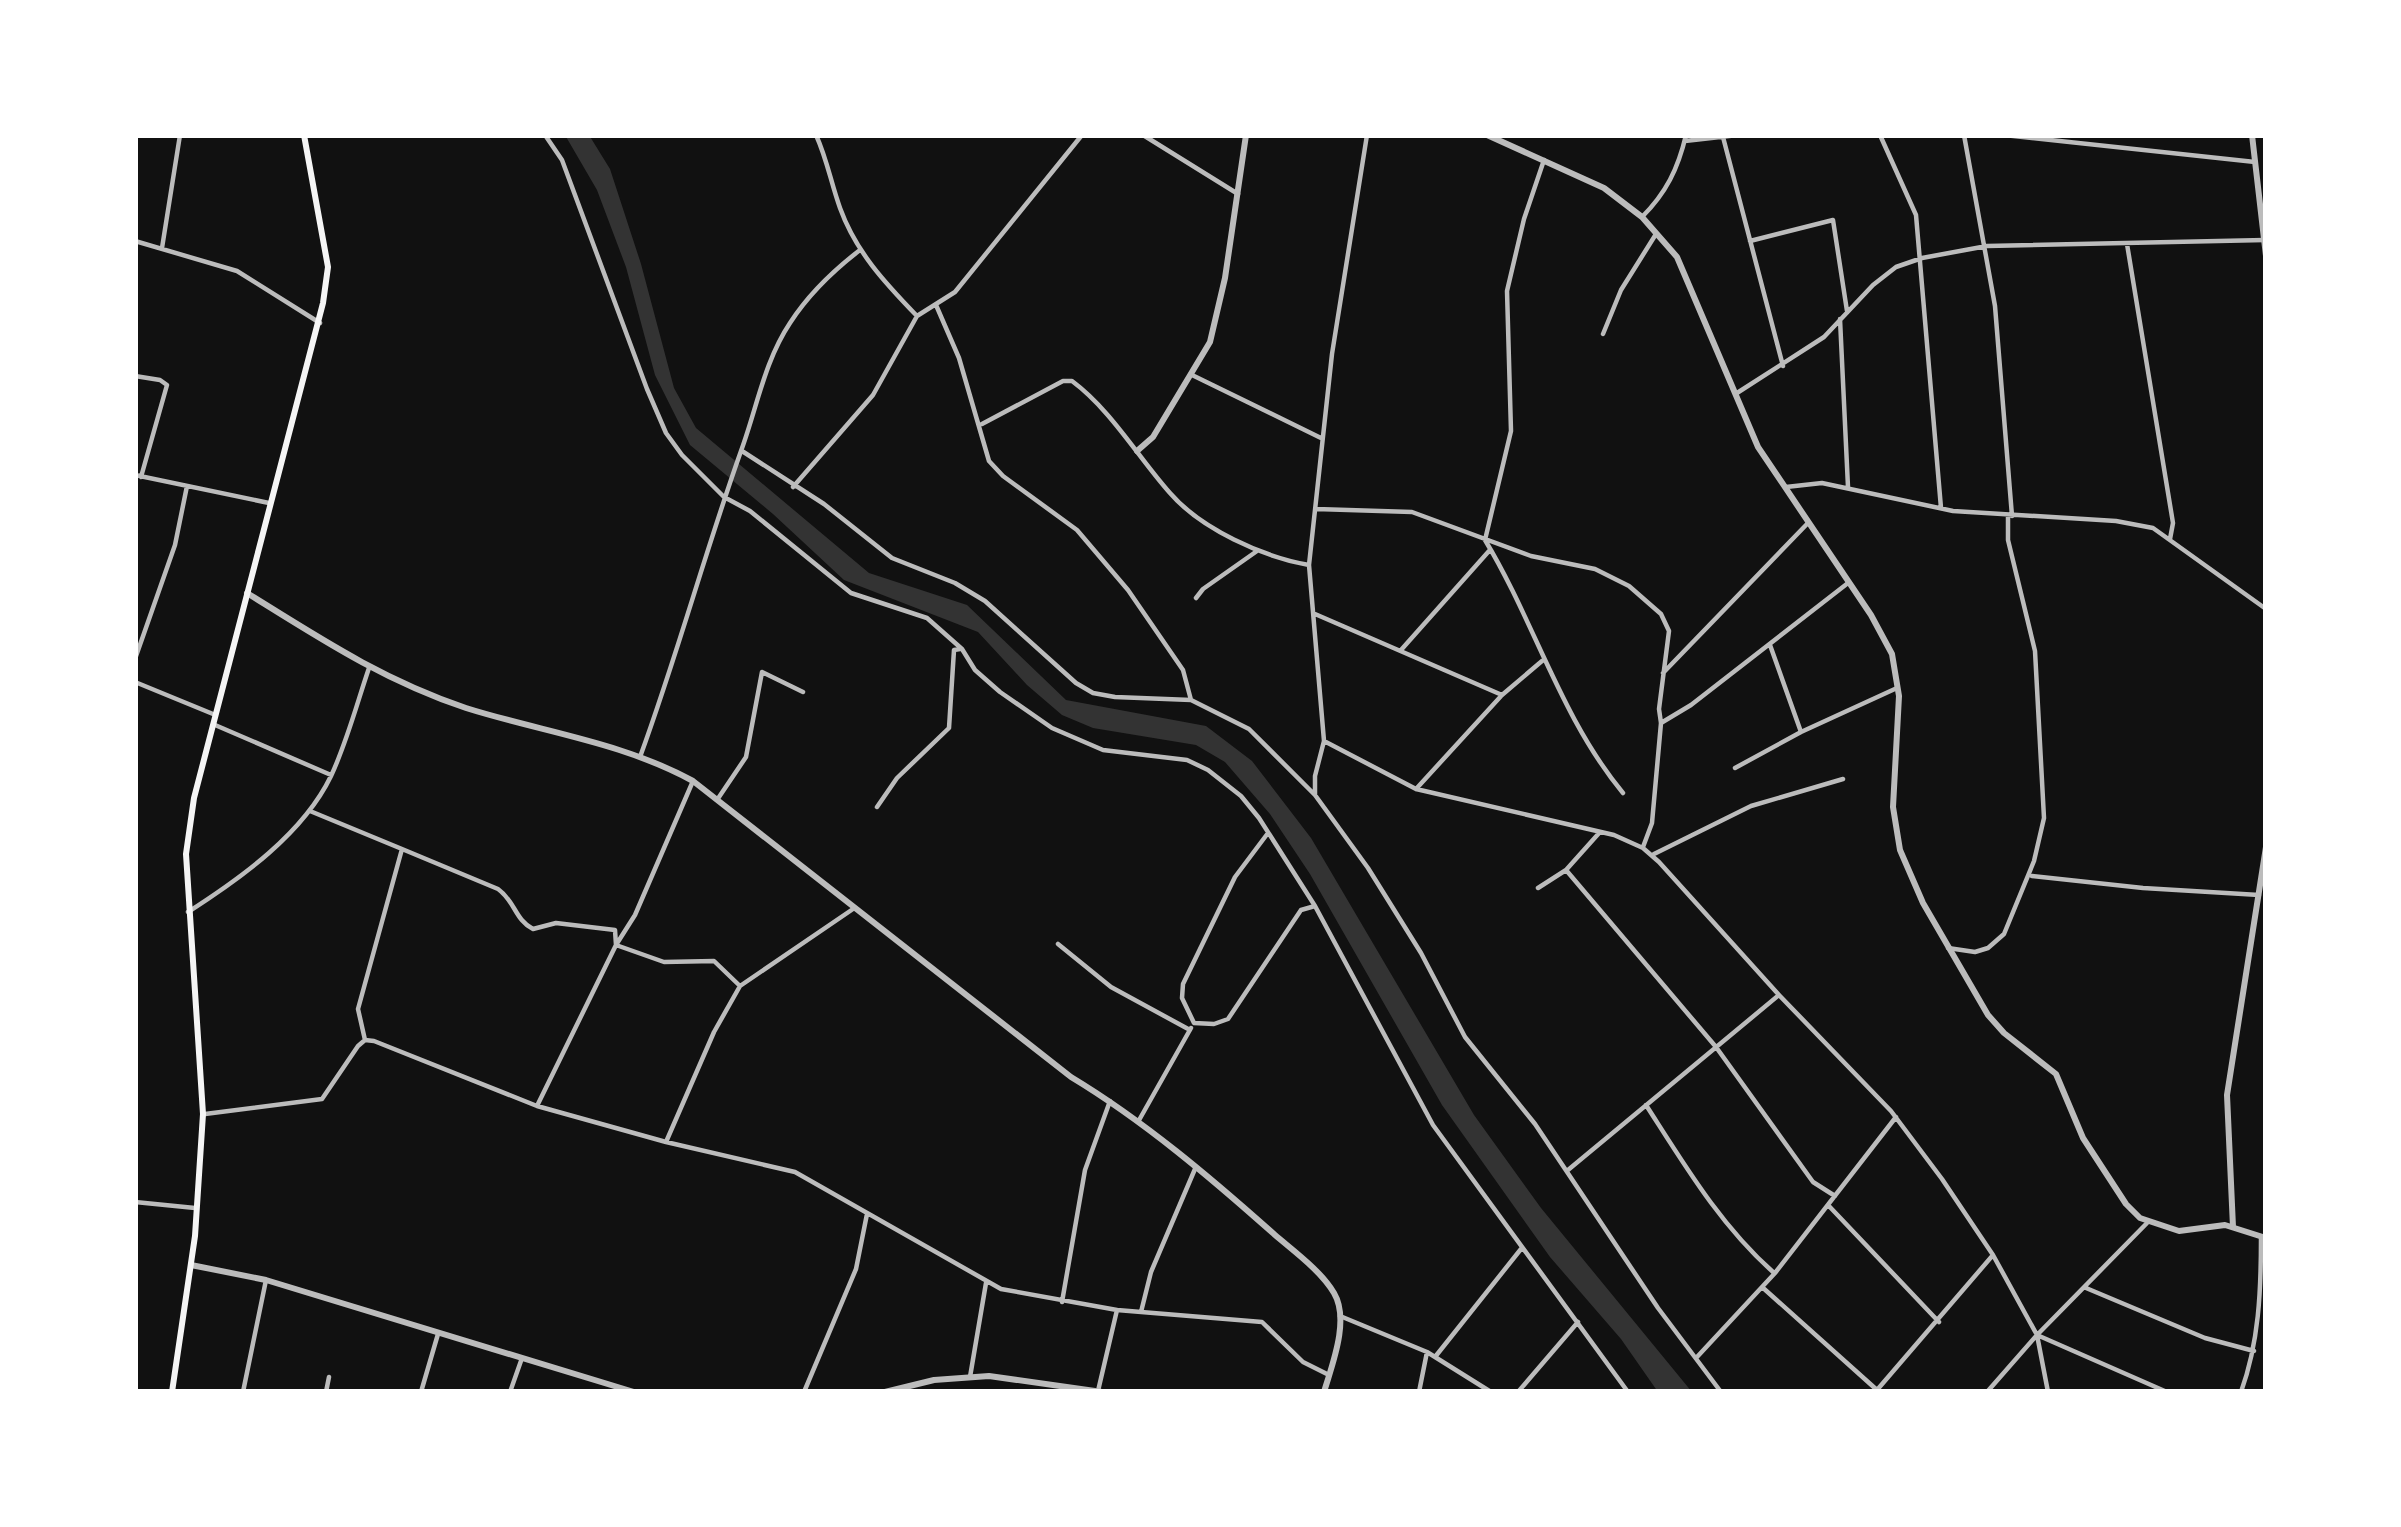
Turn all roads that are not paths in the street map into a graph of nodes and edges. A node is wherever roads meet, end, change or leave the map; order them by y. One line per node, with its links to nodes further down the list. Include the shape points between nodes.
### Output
1 (180, 135): 27 (street)
2 (304, 135): 35 (main road, via 328,268)
3 (545, 135): 50 (street, via 562,160 666,433)
4 (816, 135): 28 (street)
5 (1082, 135): 31 (street, via 955,292)
6 (1143, 135): 19 (street)
7 (1246, 135): 19 (street)
8 (1366, 135): 42 (street)
9 (1487, 135): 17 (street)
10 (1738, 135): 15 (street)
11 (1880, 135): 30 (street, via 1916,215)
12 (1964, 135): 26 (street)
13 (2004, 135): 18 (street)
14 (2252, 135): 18 (street)
15 (1724, 137): 16 (street); 24 (street)
16 (1685, 138): 20 (street, via 1669,185)
17 (1544, 160): 20 (street, via 1594,182); 57 (street, via 1507,291 1511,431)
18 (2255, 162): 22 (street)
19 (1238, 194): 38 (street, via 1216,327)
20 (1642, 217): 21 (street)
21 (1658, 232): 36 (street); 40 (street, via 1689,281)
22 (2265, 240): 25 (street); 29 (street)
23 (135, 241): 27 (street)
24 (1750, 241): 32 (street, via 1833,220); 37 (street)
25 (2127, 244): 26 (street); 56 (street)
26 (1987, 246): 30 (street); 54 (street)
27 (162, 248): 35 (street, via 237,272)
28 (860, 250): 33 (street); 43 (street, via 789,325)
29 (2266, 256)
30 (1922, 259): 32 (street, via 1896,267); 52 (street)
31 (936, 304): 33 (street); 41 (street)
32 (1847, 311): 34 (street)
33 (917, 316): 47 (street, via 873,395)
34 (1840, 320): 37 (street); 49 (street)
35 (320, 323): 51 (main road)
36 (1603, 334)
37 (1783, 366): 40 (street)
38 (1192, 375): 42 (street); 44 (street)
39 (135, 376): 45 (street, via 166,385)
40 (1733, 395): 48 (street)
41 (980, 425): 44 (street, via 1072,381); 77 (street, via 989,461 1077,530 1128,590 1183,670)
42 (1321, 438): 53 (street)
43 (742, 451): 47 (street); 50 (street)
44 (1136, 451): 58 (street, via 1183,507)
45 (138, 476): 46 (street)
46 (187, 486): 51 (street); 69 (street)
47 (793, 487): 77 (street, via 892,558 985,601 1094,693)
48 (1784, 487): 49 (street); 55 (street)
49 (1848, 488): 52 (street)
50 (724, 497): 67 (street, via 851,593 927,618); 82 (street)
51 (269, 503): 62 (main road)
52 (1941, 508): 54 (street)
53 (1316, 509): 57 (street, via 1412,512); 60 (street)
54 (2010, 516): 56 (street, via 2116,521); 100 (street, via 2008,540 2035,651 2045,786)
55 (1807, 524): 61 (street); 72 (street)
56 (2170, 539): 64 (street)
57 (1485, 540): 59 (street); 72 (street, via 1629,586 1669,631)
58 (1259, 549): 60 (street); 63 (street)
59 (1490, 549): 68 (street); 70 (street)
60 (1309, 565): 65 (street)
61 (1849, 582): 66 (street); 74 (street, via 1887,642)
62 (248, 593): 71 (street); 78 (main road)
63 (1196, 598)
64 (2266, 609)
65 (1315, 614): 68 (street); 81 (street)
66 (1770, 646): 79 (street); 80 (street)
67 (962, 649): 91 (street, via 952,662 950,728); 94 (street, via 1000,692 1052,728 1103,750 1162,755 1208,770)
68 (1401, 650): 76 (street)
69 (135, 658)
70 (1542, 660): 76 (street); 88 (street)
71 (369, 668): 82 (street, via 465,707); 84 (street)
72 (1663, 673): 79 (street)
73 (135, 682): 78 (street)
74 (1897, 688): 80 (street); 108 (street, via 1893,819 1907,872)
75 (803, 692): 90 (street, via 762,673 746,757)
76 (1502, 695): 87 (street)
77 (1191, 700): 89 (street, via 1250,729)
78 (212, 719): 84 (street); 105 (main road, via 186,854)
79 (1661, 723): 95 (street)
80 (1801, 732): 83 (street)
81 (1324, 741): 87 (street); 89 (street)
82 (640, 757): 86 (street)
83 (1735, 769)
84 (332, 775): 92 (street)
85 (1843, 779): 98 (street, via 1751,806)
86 (693, 781): 90 (street); 107 (street)
87 (1416, 789): 93 (street)
88 (1623, 793)
89 (1315, 795): 122 (street, via 1421,953 1465,1037)
90 (717, 800): 104 (street)
91 (877, 807)
92 (310, 811): 97 (street); 105 (street, via 236,881)
93 (1600, 832): 95 (street); 99 (street)
94 (1268, 833): 103 (street); 111 (street, via 1235,877 1183,984)
95 (1643, 848): 98 (street)
96 (2266, 848): 102 (street)
97 (402, 849): 107 (street, via 498,889 532,929 556,923 615,930); 112 (street, via 358,1010)
98 (1652, 855): 110 (street)
99 (1566, 869): 101 (street); 113 (street)
100 (2029, 875): 102 (street); 108 (street, via 2000,939 1976,952)
101 (1538, 887)
102 (2259, 895): 129 (street, via 2227,1095)
103 (1315, 906): 111 (street, via 1301,910 1228,1019); 131 (street, via 1433,1125)
104 (853, 909): 109 (street); 114 (street)
105 (188, 912): 117 (main road)
106 (1058, 944): 111 (street, via 1111,987)
107 (616, 945): 109 (street, via 664,962 714,961); 116 (street)
108 (1948, 948): 128 (street, via 1998,1027 2056,1073 2088,1147)
109 (740, 986): 120 (street)
110 (1779, 995): 113 (street); 118 (street)
111 (1192, 1026): 119 (street)
112 (365, 1040): 116 (street); 117 (street, via 322,1099)
113 (1716, 1047): 115 (street); 123 (street, via 1813,1182)
114 (1110, 1101): 119 (street); 139 (street, via 1085,1170)
115 (1646, 1105): 122 (street); 134 (street, via 1702,1191)
116 (538, 1106): 120 (street)
117 (203, 1114): 126 (main road)
118 (1896, 1118): 123 (street); 132 (street)
119 (1138, 1123): 121 (street)
120 (666, 1142): 127 (street, via 795,1172)
121 (1195, 1168): 141 (street); 142 (street, via 1318,1274 1336,1295)
122 (1568, 1170): 150 (street)
123 (1835, 1196): 125 (street)
124 (135, 1202): 126 (street)
125 (1828, 1205): 134 (street); 144 (street)
126 (195, 1208): 133 (main road)
127 (868, 1214): 136 (street); 164 (street, via 856,1269)
128 (2147, 1222): 129 (street, via 2179,1231); 138 (street)
129 (2233, 1226): 130 (street)
130 (2264, 1236): 147 (street)
131 (1523, 1246): 143 (street); 149 (street)
132 (1993, 1255): 144 (street); 146 (street)
133 (191, 1265): 135 (street); 158 (main road)
134 (1775, 1273): 137 (street)
135 (266, 1280): 145 (street); 159 (street)
136 (986, 1282): 139 (street); 154 (street)
137 (1762, 1287): 144 (street, via 1877,1390); 150 (street)
138 (2086, 1288): 146 (street); 147 (street)
139 (1062, 1303): 140 (street)
140 (1117, 1310): 141 (street); 166 (street)
141 (1141, 1312): 152 (street, via 1262,1322)
142 (1340, 1316): 148 (street); 152 (street)
143 (1578, 1322): 170 (street); 171 (street)
144 (1940, 1322)
145 (439, 1330): 151 (street); 161 (street)
146 (2037, 1335): 173 (street); 174 (street); 175 (street)
147 (2254, 1351): 176 (street)
148 (1427, 1352): 149 (street); 168 (street)
149 (1436, 1357): 169 (street)
150 (1697, 1357): 172 (street)
151 (523, 1358): 156 (street); 162 (street)
152 (1329, 1376): 167 (street)
153 (329, 1377): 160 (street)
154 (970, 1378): 155 (street); 157 (street)
155 (926, 1387): 165 (street)
156 (602, 1388): 163 (street)
157 (1078, 1390): 166 (street)
158 (172, 1392)
159 (243, 1392)
160 (326, 1392)
161 (421, 1392)
162 (510, 1392)
163 (634, 1392)
164 (804, 1392)
165 (885, 1392)
166 (1100, 1392)
167 (1324, 1392)
168 (1419, 1392)
169 (1490, 1392)
170 (1518, 1392)
171 (1628, 1392)
172 (1721, 1392)
173 (1987, 1392)
174 (2048, 1392)
175 (2167, 1392)
176 (2240, 1392)

